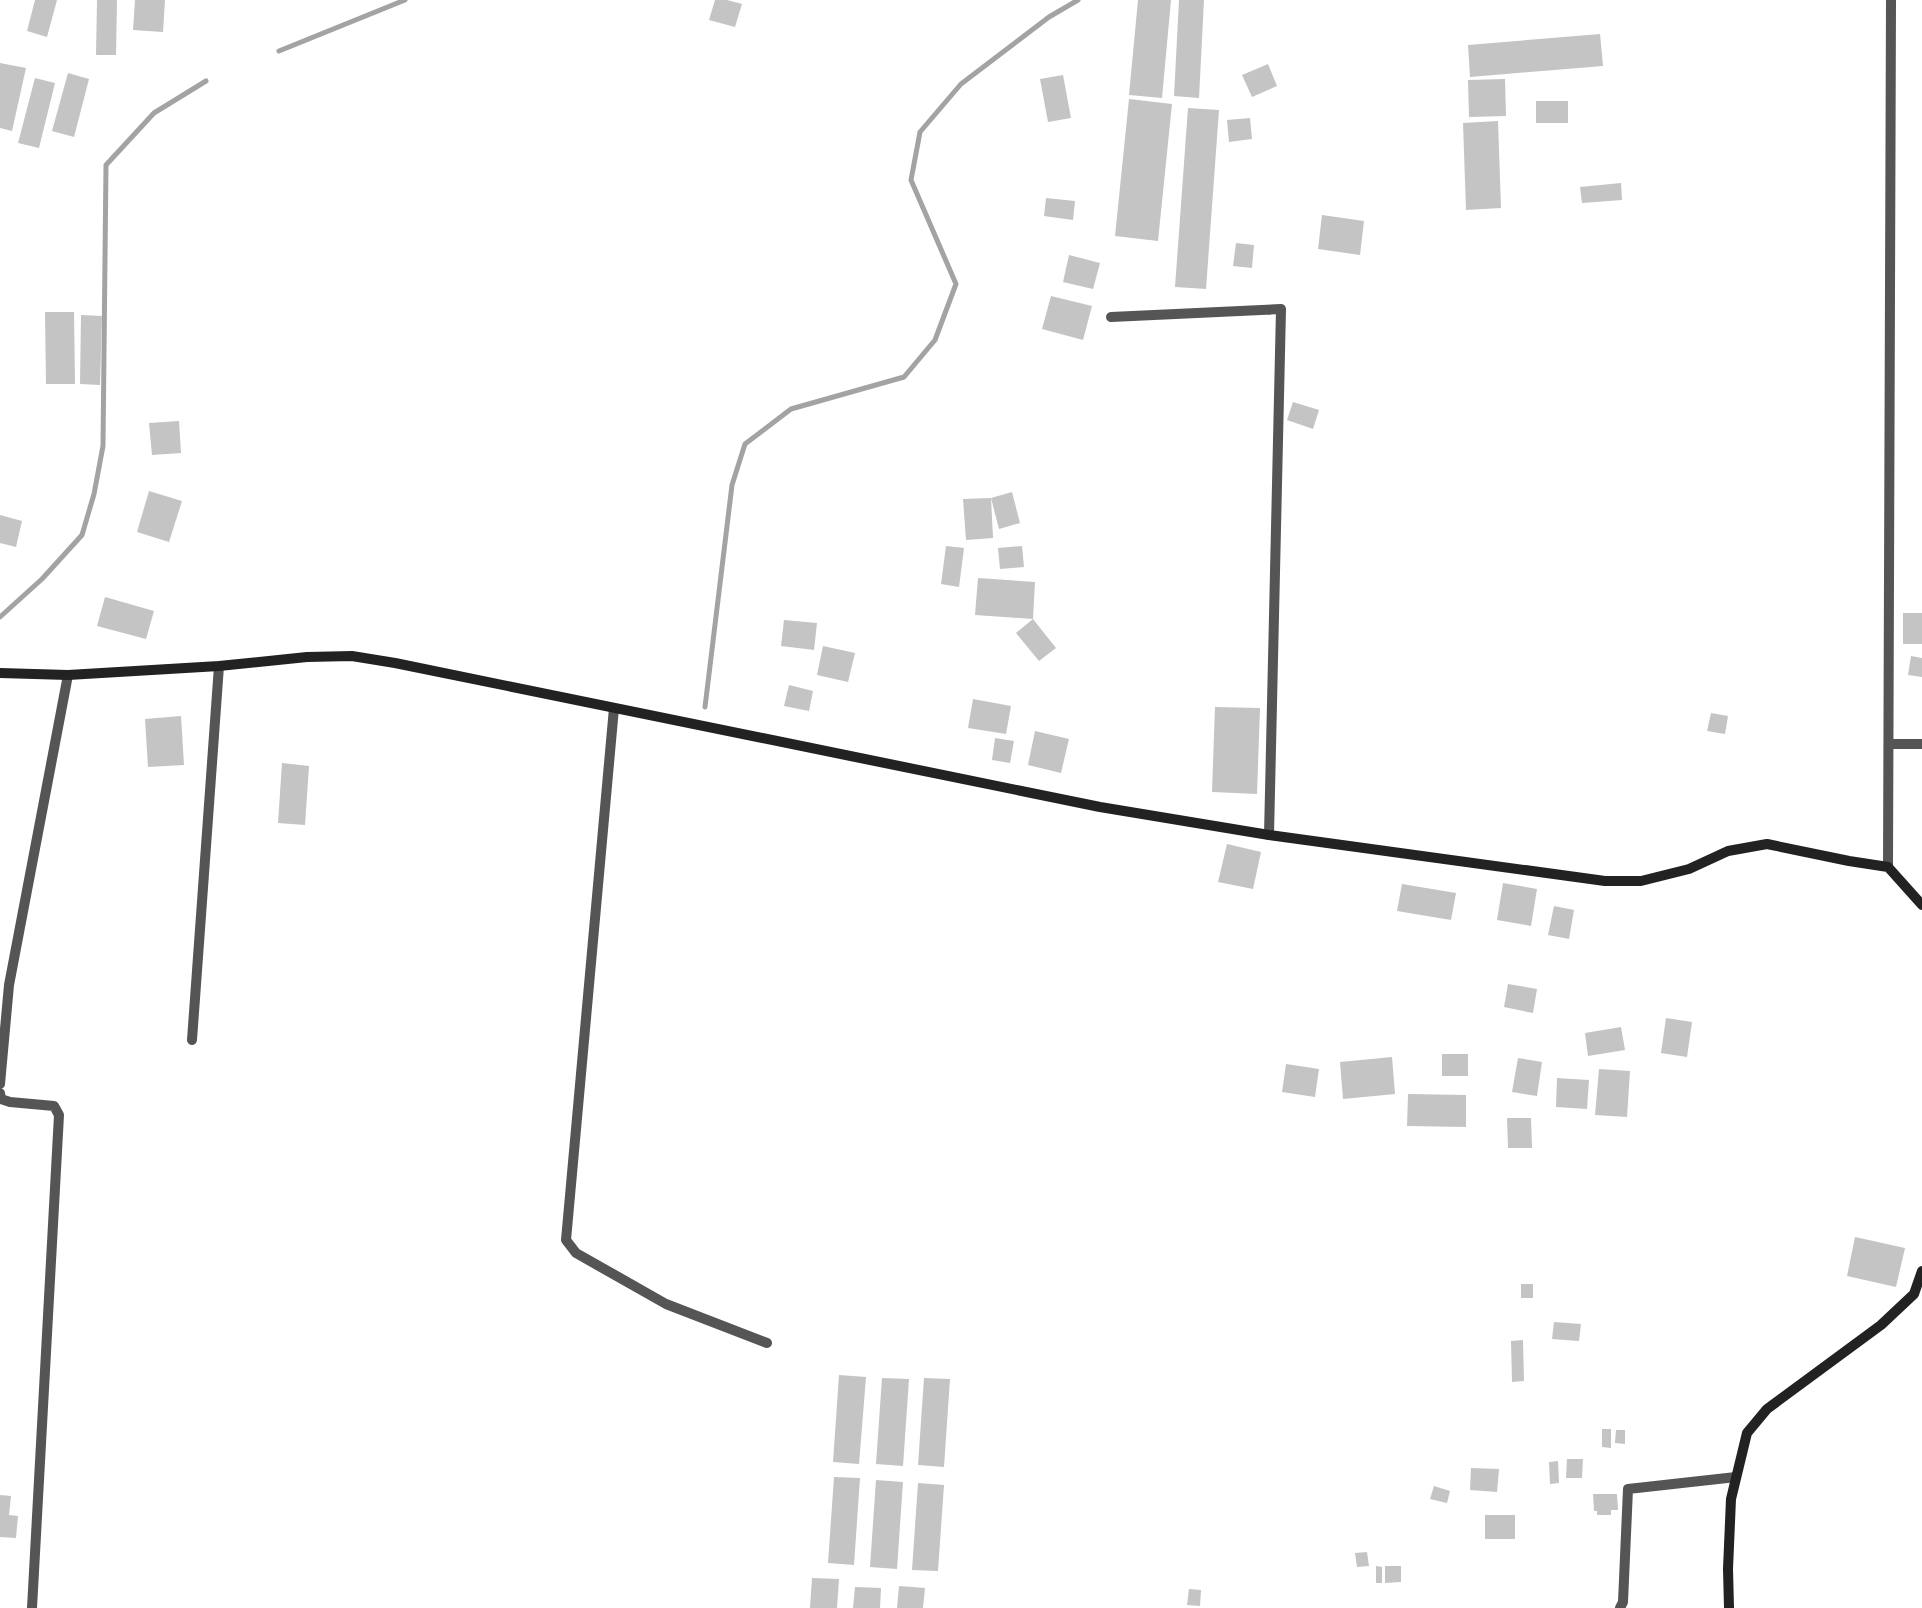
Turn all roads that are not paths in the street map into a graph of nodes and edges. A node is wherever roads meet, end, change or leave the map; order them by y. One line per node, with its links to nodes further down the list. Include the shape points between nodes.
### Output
1 (1891, 0): 7 (street)
2 (1111, 317): 9 (street, via 1281,309)
3 (218, 666): 5 (street); 6 (street, via 307,656 352,656); 12 (street)
4 (0, 673): 5 (street)
5 (68, 675): 13 (street, via 9,985)
6 (614, 708): 9 (street, via 1100,806); 16 (street, via 566,1240 576,1253 666,1304)
7 (1889, 744): 8 (street); 10 (street)
8 (1922, 744)
9 (1269, 835): 10 (street, via 1605,881 1640,881 1689,869 1728,851 1767,844)
10 (1888, 867): 11 (street)
11 (1922, 905)
12 (192, 1040)
13 (0, 1084)
14 (0, 1093): 18 (street, via 1,1100 54,1106 58,1115)
15 (1922, 1272): 17 (street, via 1914,1294 1881,1325 1767,1410 1747,1433)
16 (767, 1343)
17 (1736, 1478): 19 (street, via 1628,1489 1624,1602); 20 (street, via 1731,1499)
18 (32, 1608)
19 (1620, 1608)
20 (1729, 1608)

